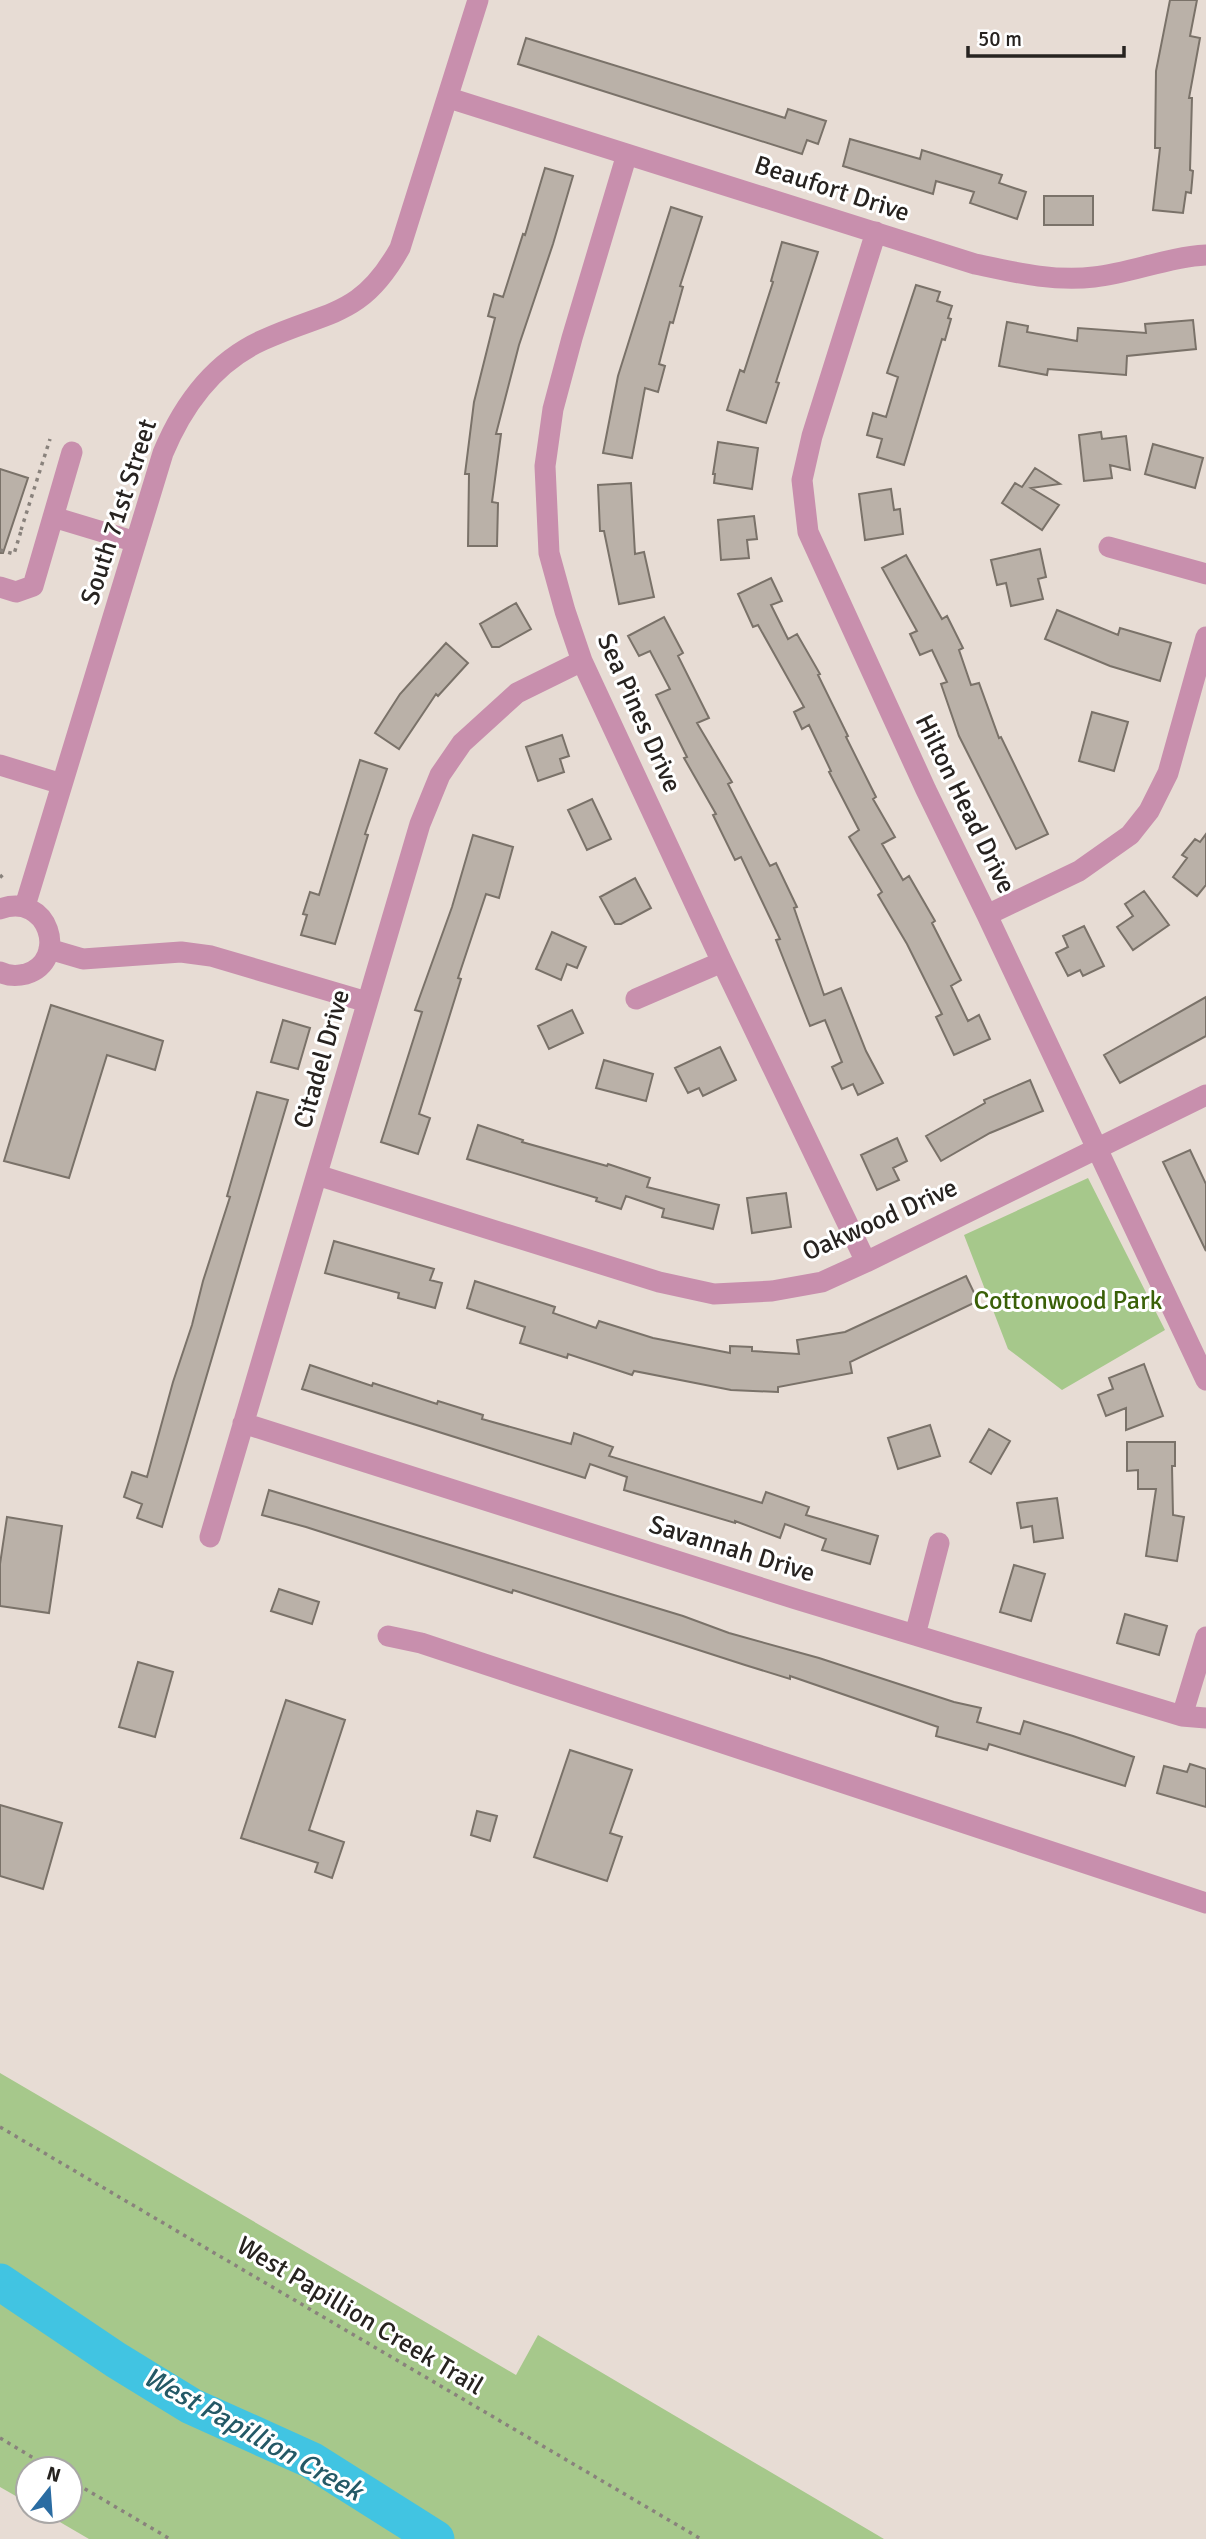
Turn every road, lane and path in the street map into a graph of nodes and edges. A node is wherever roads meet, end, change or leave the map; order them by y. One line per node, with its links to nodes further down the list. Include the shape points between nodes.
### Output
1 (478, 0): 2 (street, South 71st Street)
2 (449, 99): 3 (street, Beaufort Drive); 9 (street, South 71st Street, via 400,248 386,273 367,294 340,311 241,351 199,389 163,453)
3 (627, 154): 4 (street, Beaufort Drive); 15 (street, Sea Pines Drive, via 553,409 545,466 550,553)
4 (876, 232): 5 (street, Beaufort Drive, via 975,264 1033,276 1093,277 1185,256); 20 (street, Hilton Head Drive, via 812,436 802,480 807,532)
5 (1206, 256)
6 (50, 439): 11 (path, via 14,554)
7 (72, 452): 8 (street)
8 (53, 517): 9 (street); 13 (street, via 33,586 16,592)
9 (136, 542): 17 (street, South 71st Street)
10 (1109, 548): 12 (street)
11 (0, 550)
12 (1206, 574)
13 (0, 587)
14 (1206, 637): 20 (street, via 1168,773 1149,811 1130,835 1079,871)
15 (582, 661): 22 (street, Sea Pines Drive); 25 (street, Citadel Drive, via 517,693 462,743 440,775 420,824)
16 (0, 765): 17 (street)
17 (62, 784): 18 (street, South 71st Street)
18 (25, 906): 19 (street); 21 (street, via 40,914 47,926)
19 (0, 909)
20 (987, 915): 27 (street, Hilton Head Drive)
21 (49, 950): 23 (street, via 32,972); 25 (street, via 83,959 181,952 211,956)
22 (722, 962): 24 (street); 29 (street, Sea Pines Drive)
23 (1, 979)
24 (636, 999)
25 (367, 1002): 28 (street, Citadel Drive)
26 (1206, 1095): 27 (street, Oakwood Drive)
27 (1095, 1149): 29 (street, Oakwood Drive); 30 (street, Hilton Head Drive)
28 (317, 1175): 29 (street, Oakwood Drive, via 659,1282 714,1294 822,1282); 31 (street, Citadel Drive)
29 (866, 1262)
30 (1206, 1380)
31 (243, 1423): 32 (street, Citadel Drive); 34 (street, Savannah Drive)
32 (209, 1537)
33 (939, 1543): 34 (street)
34 (915, 1635): 37 (street, Savannah Drive)
35 (388, 1636): 39 (street, via 421,1643)
36 (1206, 1637): 37 (street)
37 (1182, 1716): 38 (street, Savannah Drive)
38 (1206, 1718)
39 (1206, 1903)
40 (0, 2127): 45 (path, West Papillion Creek Trail)
41 (0, 2438): 42 (path)
42 (29, 2455)
43 (84, 2488): 44 (path)
44 (170, 2539)
45 (701, 2539)

